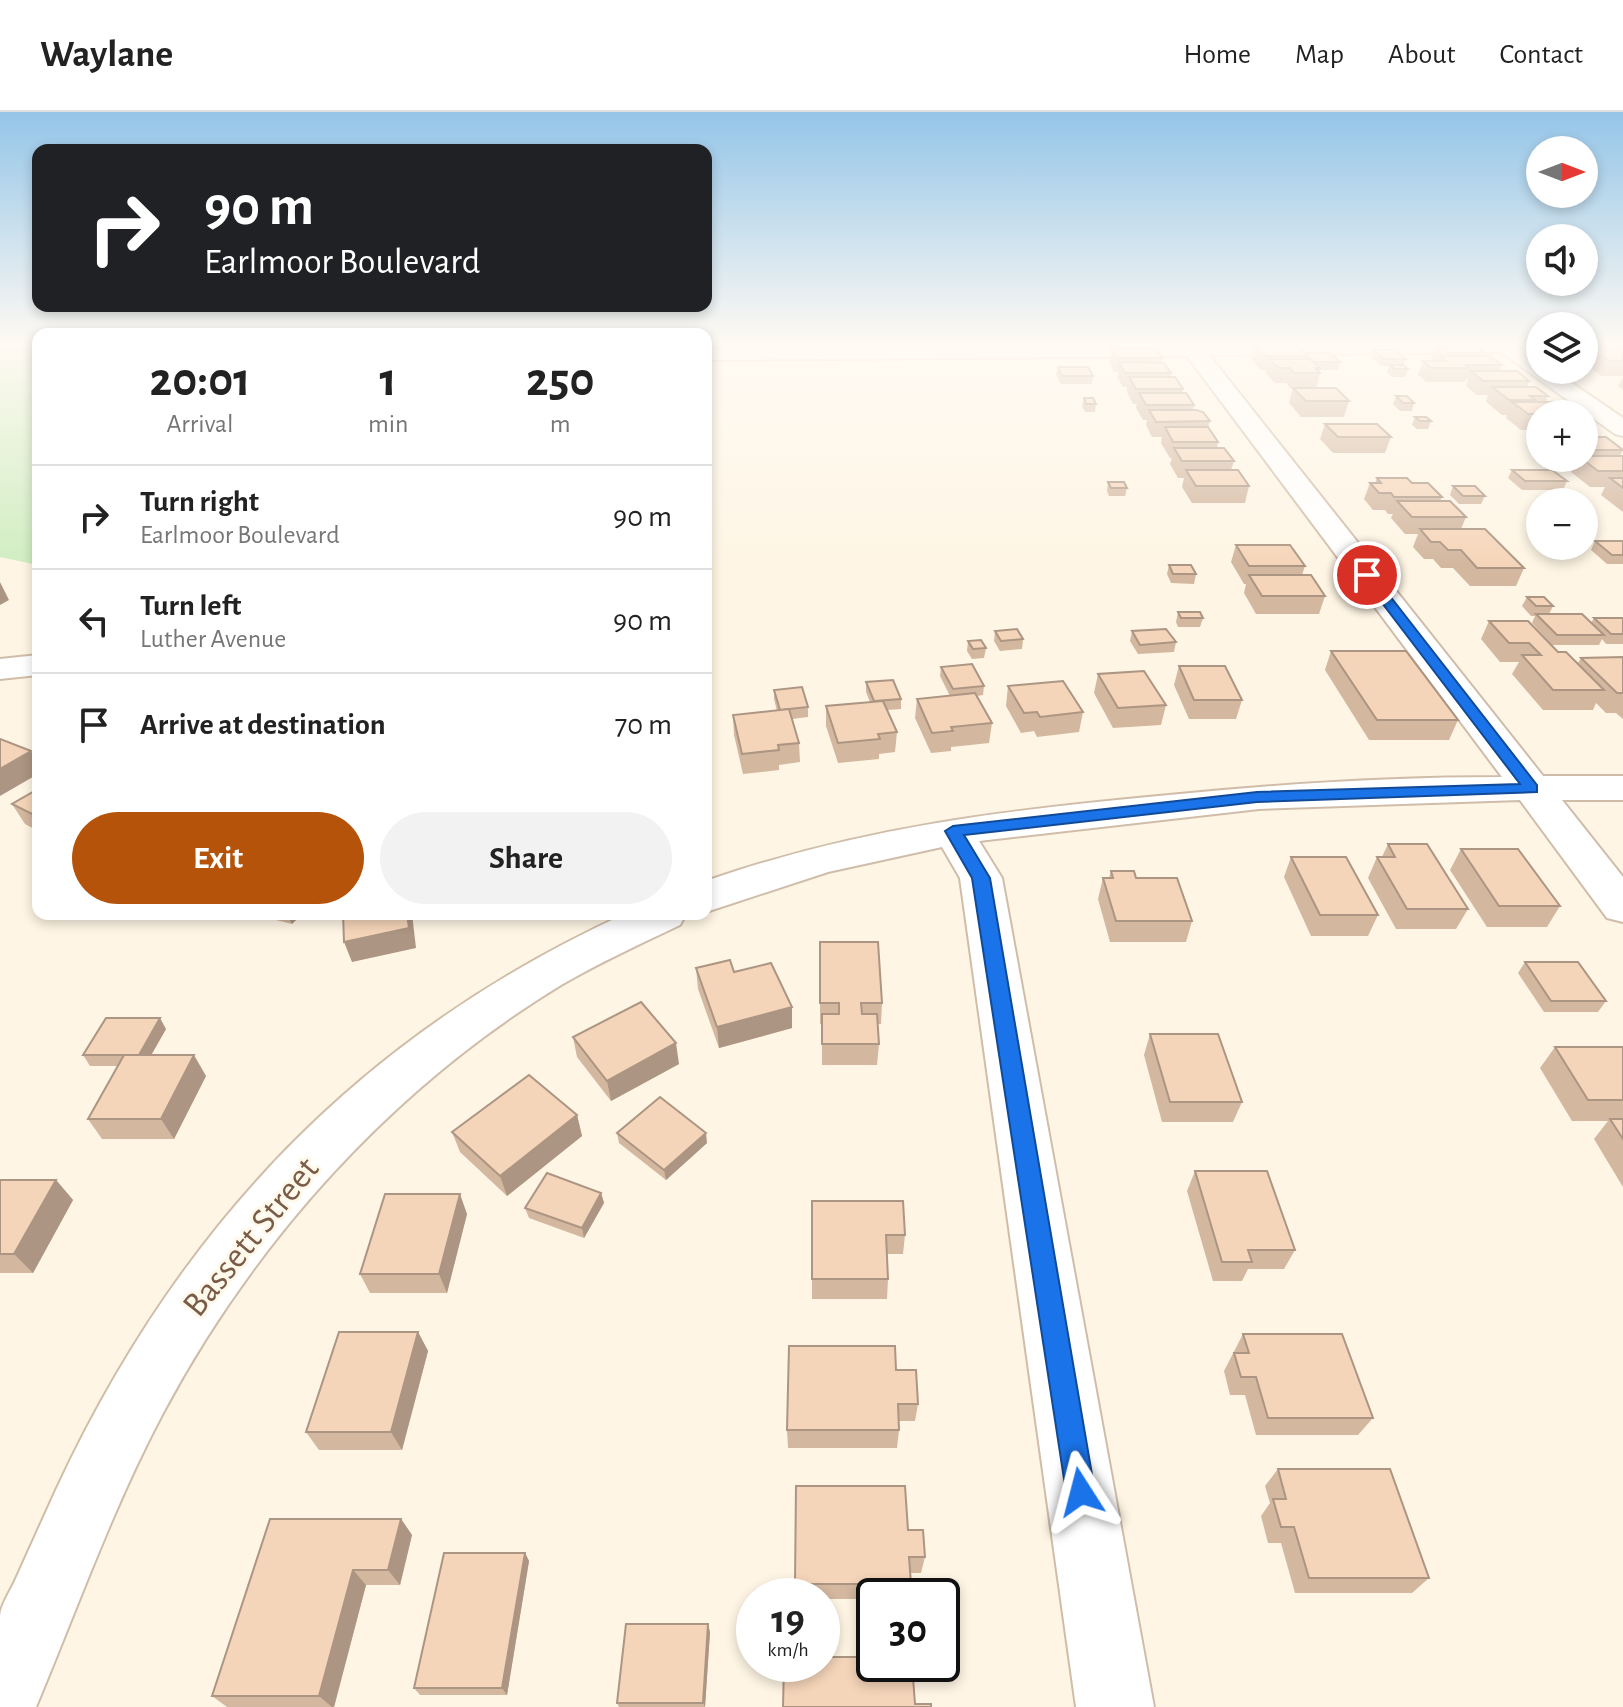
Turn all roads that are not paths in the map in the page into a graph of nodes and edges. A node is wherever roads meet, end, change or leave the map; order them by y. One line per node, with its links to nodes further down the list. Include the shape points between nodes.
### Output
1 (1246, 417): 5 (street)
2 (1607, 417): 3 (street)
3 (1623, 429)
4 (1623, 788): 5 (street)
5 (1532, 789): 6 (street, via 1257,797); 8 (street)
6 (953, 831): 7 (street, via 801,865); 11 (street, via 981,878)
7 (712, 895)
8 (1623, 907)
9 (652, 920): 10 (street, Bassett Street, via 543,974 445,1040 359,1113 263,1214 211,1281 140,1392)
10 (0, 1701)
11 (1115, 1707)

